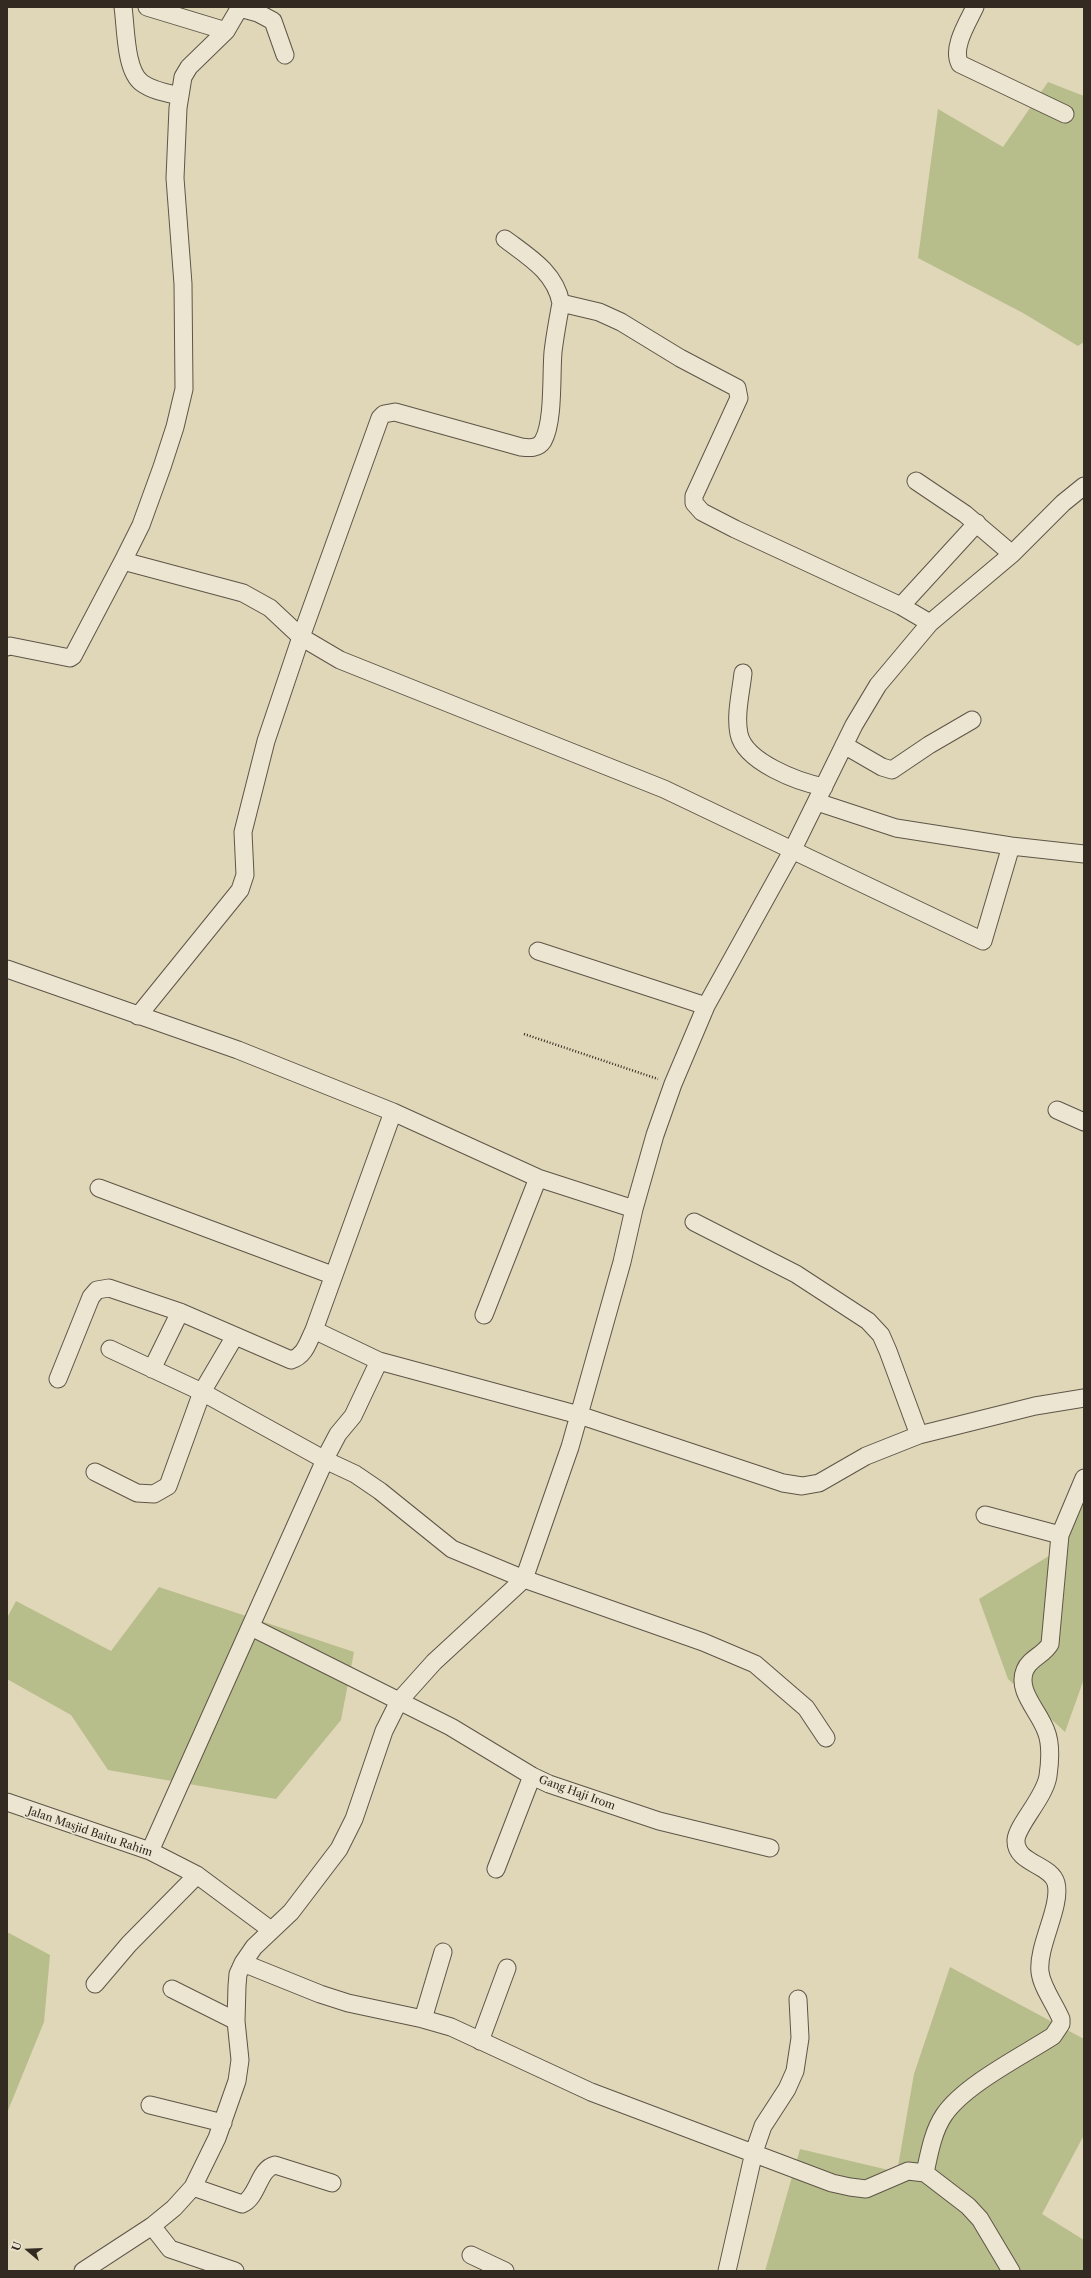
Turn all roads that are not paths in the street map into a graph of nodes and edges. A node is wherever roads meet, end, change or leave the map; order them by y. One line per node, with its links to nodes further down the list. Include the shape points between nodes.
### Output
1 (123, 7): 7 (street, via 129,59 134,75 141,83 153,89)
2 (147, 7): 5 (street)
3 (240, 7): 5 (street); 6 (street, via 273,21)
4 (975, 7): 8 (street, via 958,48 956,58 960,64)
5 (226, 31): 7 (street, via 189,67)
6 (285, 55)
7 (180, 96): 15 (street, via 175,178 183,284 184,389 162,467 141,525)
8 (1065, 114)
9 (505, 239): 10 (street, via 544,268 552,279)
10 (561, 303): 16 (street, via 599,312 621,322 680,358 738,388 739,398 694,496 694,504 702,512); 18 (street, via 553,352 550,410 545,435 538,446 521,447 395,412 384,414 380,418)
11 (916, 481): 13 (street)
12 (1084, 486): 14 (street, via 1063,503)
13 (977, 523): 14 (street); 16 (street)
14 (1012, 554): 17 (street)
15 (123, 561): 18 (street, via 243,593 270,608); 19 (street, via 73,656 70,658)
16 (901, 606): 17 (street)
17 (930, 622): 22 (street, via 878,685)
18 (301, 637): 25 (street, via 340,660 664,790); 30 (street, via 266,741 245,821 243,884)
19 (7, 647)
20 (743, 673): 23 (street, via 738,725 739,735 747,751)
21 (972, 720): 22 (street, via 892,770)
22 (844, 745): 23 (street)
23 (820, 795): 24 (street, via 896,828); 25 (street)
24 (1011, 846): 25 (street, via 983,941); 26 (street)
25 (792, 851): 29 (street)
26 (1084, 854)
27 (538, 951): 29 (street)
28 (7, 969): 30 (street)
29 (706, 1006): 36 (street, via 655,1135)
30 (138, 1016): 32 (street, via 238,1050)
31 (1057, 1110): 33 (street)
32 (393, 1112): 34 (street); 38 (street)
33 (1084, 1122)
34 (538, 1178): 36 (street); 40 (street)
35 (98, 1188): 38 (street)
36 (634, 1209): 49 (street, via 622,1262)
37 (694, 1222): 50 (street, via 796,1274 868,1321 881,1335)
38 (332, 1276): 41 (street)
39 (180, 1312): 42 (street); 45 (street); 46 (street, via 109,1288 97,1290 86,1308)
40 (484, 1315)
41 (314, 1330): 42 (street, via 304,1351 298,1358 291,1360); 44 (street)
42 (235, 1336): 47 (street)
43 (110, 1349): 45 (street)
44 (379, 1361): 49 (street); 51 (street, via 353,1416 338,1434)
45 (152, 1368): 47 (street)
46 (58, 1378)
47 (202, 1392): 51 (street); 52 (street, via 168,1486 154,1494 137,1493)
48 (1084, 1398): 50 (street, via 1035,1406)
49 (579, 1415): 50 (street, via 784,1483 802,1486 819,1483 866,1456); 56 (street)
50 (919, 1435)
51 (325, 1460): 56 (street, via 355,1474 380,1491 452,1549); 57 (street)
52 (95, 1472)
53 (1084, 1478): 55 (street)
54 (985, 1515): 55 (street)
55 (1060, 1535): 79 (street, via 1050,1644 1027,1666 1022,1680 1024,1689 1046,1731 1049,1751 1048,1778 1016,1841 1018,1850 1024,1857 1052,1876 1056,1882 1056,1898 1040,1972 1061,2024 1053,2036 967,2090 944,2115 931,2144)
56 (524, 1579): 58 (street, via 434,1662); 59 (street, via 703,1642 755,1664 806,1708)
57 (251, 1627): 58 (street, Gang Haji Irom); 63 (street)
58 (399, 1701): 60 (street, Gang Haji Irom, via 450,1727); 66 (street, via 384,1731 354,1820 339,1849 291,1912)
59 (826, 1738)
60 (532, 1776): 62 (street, Gang Haji Irom, via 659,1822); 64 (street)
61 (7, 1802): 63 (street, Jalan Masjid Baitu Rahim)
62 (770, 1848)
63 (150, 1851): 65 (street, Jalan Masjid Baitu Rahim)
64 (496, 1869)
65 (196, 1875): 66 (street, Jalan Masjid Baitu Rahim); 70 (street, via 129,1944)
66 (271, 1930): 68 (street)
67 (443, 1952): 73 (street)
68 (243, 1963): 73 (street, via 348,2003); 74 (street, via 237,1980)
69 (507, 1968): 75 (street)
70 (95, 1984)
71 (172, 1989): 74 (street)
72 (798, 1998): 78 (street, via 800,2038 795,2071 788,2089 763,2126)
73 (423, 2018): 75 (street, via 451,2027)
74 (236, 2020): 77 (street, via 239,2068 236,2087)
75 (480, 2041): 78 (street, via 591,2092)
76 (150, 2105): 77 (street)
77 (223, 2123): 81 (street)
78 (754, 2152): 79 (street, via 850,2188 866,2189 908,2171); 88 (street)
79 (925, 2173): 89 (street, via 968,2206 980,2219)
80 (332, 2183): 81 (street, via 275,2165 267,2169 250,2198 242,2204)
81 (193, 2187): 82 (street, via 174,2208)
82 (152, 2226): 84 (street, via 170,2249); 85 (street)
83 (472, 2255): 87 (street)
84 (218, 2268): 86 (street)
85 (83, 2271)
86 (235, 2271)
87 (505, 2271)
88 (727, 2271)
89 (1011, 2271)

